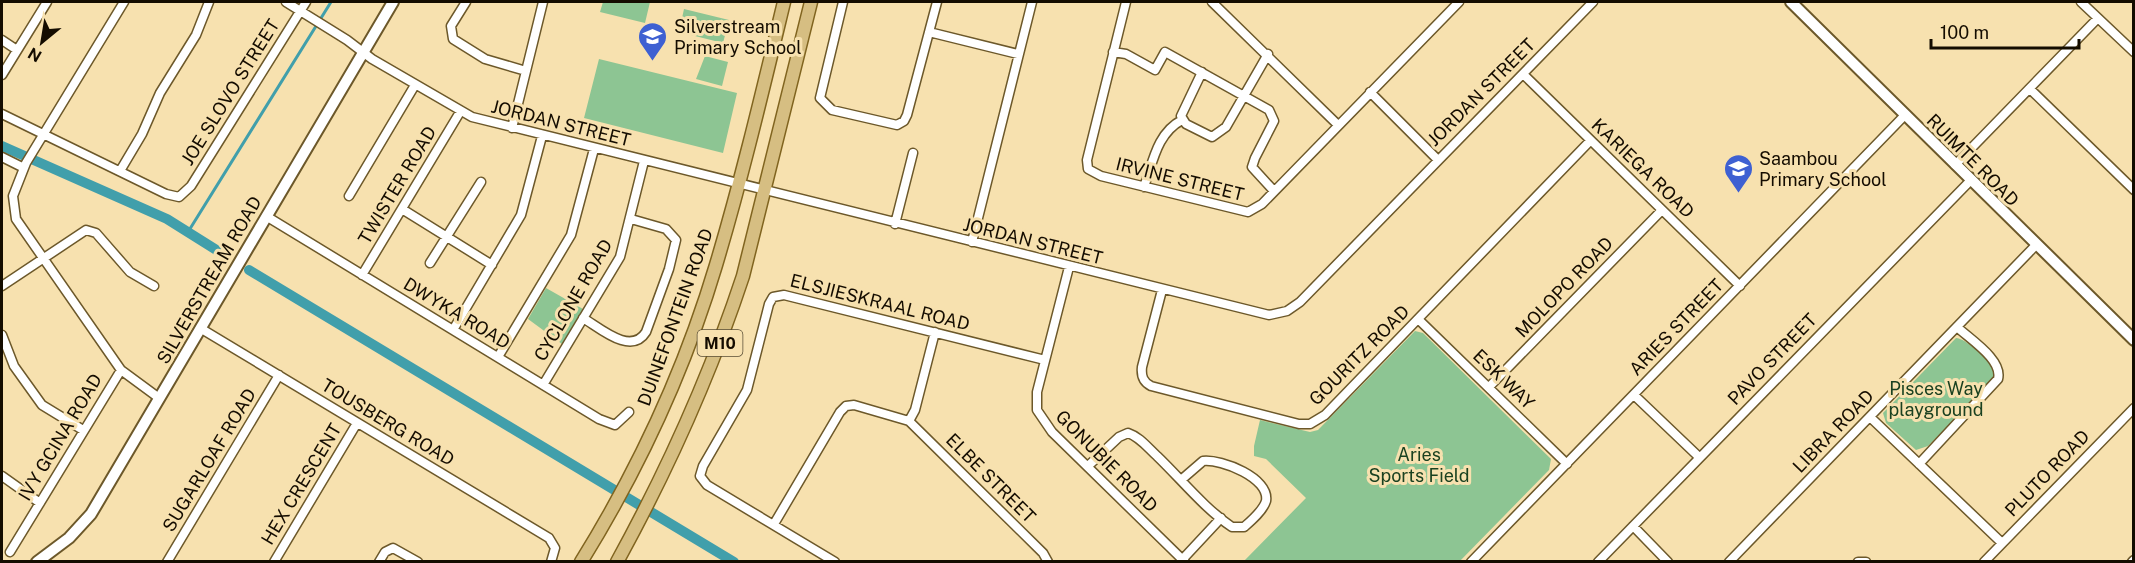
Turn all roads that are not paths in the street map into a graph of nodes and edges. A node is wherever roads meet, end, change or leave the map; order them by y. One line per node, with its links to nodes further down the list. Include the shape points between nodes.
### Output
1 (124, 2): 44 (street)
2 (208, 2): 54 (street, via 196,35 160,93)
3 (286, 2): 20 (street, JORDAN STREET)
4 (306, 2): 20 (street, JOE SLOVO STREET)
5 (393, 2): 25 (street, SILVERSTREAM ROAD)
6 (466, 2): 30 (street, via 451,26 453,39 485,59)
7 (543, 2): 30 (street)
8 (784, 2): 57 (main road, DUINEFONTEIN ROAD / M10)
9 (811, 2): 59 (main road, M10)
10 (843, 2): 22 (street, via 820,93 823,104 832,110 891,124 904,121)
11 (937, 2): 22 (street)
12 (1032, 2): 28 (street)
13 (1126, 2): 26 (street, IRVINE STREET)
14 (1212, 2): 29 (street)
15 (1458, 2): 36 (street, IRVINE STREET)
16 (1593, 2): 32 (street, JORDAN STREET)
17 (2081, 2): 21 (street)
18 (42, 3): 24 (street)
19 (1797, 3): 40 (street, RUIMTE ROAD)
20 (301, 11): 25 (street, JORDAN STREET); 54 (street, JOE SLOVO STREET, via 191,186 179,197)
21 (2098, 18): 27 (street); 35 (street)
22 (929, 32): 28 (street)
23 (2, 40): 24 (street)
24 (17, 50): 33 (street)
25 (363, 52): 34 (street, JORDAN STREET); 65 (street, SILVERSTREAM ROAD)
26 (1113, 52): 31 (street, via 1126,54 1155,70 1165,52); 58 (street, IRVINE STREET, via 1087,167 1095,174)
27 (2133, 52)
28 (1018, 54): 69 (street)
29 (1268, 54): 37 (street); 42 (street)
30 (526, 70): 43 (street)
31 (1202, 72): 37 (street); 41 (street, via 1184,106)
32 (1523, 74): 46 (street, KARIEGA ROAD); 50 (street, JORDAN STREET)
33 (2, 75)
34 (415, 85): 38 (street, JORDAN STREET); 62 (street)
35 (2030, 89): 52 (street); 60 (street)
36 (1370, 92): 42 (street, IRVINE STREET); 50 (street)
37 (1244, 95): 41 (street, via 1218,135 1206,135); 61 (street, via 1274,117 1252,167)
38 (460, 112): 43 (street, JORDAN STREET); 63 (street, TWISTER ROAD)
39 (2, 114): 44 (street)
40 (1905, 115): 52 (street, RUIMTE ROAD); 78 (street, ARIES STREET)
41 (1182, 120): 58 (street, via 1163,136)
42 (1338, 125): 61 (street, IRVINE STREET)
43 (512, 128): 45 (street, JORDAN STREET)
44 (43, 134): 53 (street); 54 (street)
45 (542, 136): 47 (street, JORDAN STREET); 73 (street, via 522,214)
46 (1590, 141): 64 (street, KARIEGA ROAD); 81 (street, GOURITZ ROAD)
47 (594, 149): 51 (street, JORDAN STREET); 88 (street, via 571,235)
48 (913, 153): 67 (street)
49 (2, 158): 53 (street)
50 (1438, 160): 79 (street, JORDAN STREET, via 1287,311 1261,314)
51 (644, 161): 57 (street, JORDAN STREET); 66 (street, CYCLONE ROAD)
52 (1955, 165): 55 (street, RUIMTE ROAD)
53 (25, 166): 71 (street, via 13,196 14,213)
54 (120, 171)
55 (1971, 180): 70 (street, RUIMTE ROAD); 102 (street, PAVO STREET)
56 (481, 182): 68 (street)
57 (738, 184): 59 (street, JORDAN STREET); 120 (main road, DUINEFONTEIN ROAD / M10, via 703,303 658,417 614,508)
58 (1144, 187): 61 (street, IRVINE STREET, via 1248,212)
59 (764, 190): 67 (street, JORDAN STREET); 121 (main road, M10, via 743,276 721,341 688,423)
60 (2133, 190)
61 (1274, 191)
62 (349, 196)
63 (402, 209): 68 (street); 75 (street, TWISTER ROAD)
64 (1662, 210): 78 (street, KARIEGA ROAD); 93 (street, MOLOPO ROAD)
65 (266, 216): 75 (street, DWYKA ROAD); 83 (street, SILVERSTREAM ROAD)
66 (632, 219): 80 (street, CYCLONE ROAD, via 620,257); 80 (street, via 671,231 676,240 646,332 639,340 628,343)
67 (895, 224): 69 (street, JORDAN STREET)
68 (447, 237): 72 (street); 73 (street)
69 (972, 242): 74 (street, JORDAN STREET)
70 (2036, 245): 82 (street, LIBRA ROAD); 87 (street, RUIMTE ROAD)
71 (42, 258): 76 (street); 77 (street, via 90,230 130,272); 90 (street)
72 (430, 263)
73 (492, 265): 84 (street)
74 (1069, 267): 79 (street, JORDAN STREET); 89 (street, GONUBIE ROAD)
75 (362, 275): 84 (street, DWYKA ROAD)
76 (2, 286)
77 (154, 286)
78 (1740, 286): 94 (street, ARIES STREET)
79 (1162, 290): 81 (street, GOURITZ ROAD, via 1142,367 1145,382 1299,424 1318,421)
80 (583, 318): 92 (street, CYCLONE ROAD)
81 (1418, 319): 93 (street, ESK WAY)
82 (1957, 327): 98 (street, LIBRA ROAD); 104 (street, via 1994,362 1999,376 1993,388)
83 (200, 328): 91 (street, TOUSBERG ROAD); 95 (street, SILVERSTREAM ROAD)
84 (453, 330): 88 (street, DWYKA ROAD)
85 (935, 332): 89 (street, ELSJIESKRAAL ROAD); 99 (street); 110 (street, ELSJIESKRAAL ROAD, via 783,294 773,297 747,390 700,476 707,485)
86 (2, 335): 101 (street, via 14,366 42,405)
87 (2133, 340)
88 (498, 357): 92 (street, DWYKA ROAD)
89 (1045, 360): 105 (street, GONUBIE ROAD, via 1037,410 1045,424)
90 (121, 370): 95 (street); 101 (street, IVY GCINA ROAD)
91 (279, 375): 100 (street, TOUSBERG ROAD); 115 (street, SUGARLOAF ROAD)
92 (543, 385): 97 (street, DWYKA ROAD, via 610,424 620,423)
93 (1489, 387): 103 (street, ESK WAY)
94 (1634, 395): 102 (street); 103 (street, ARIES STREET)
95 (159, 398): 114 (street, SILVERSTREAM ROAD, via 84,524)
96 (2133, 408): 112 (street, PLUTO ROAD)
97 (629, 412)
98 (1870, 417): 104 (street); 128 (street, LIBRA ROAD)
99 (909, 421): 110 (street, ELBE STREET, via 846,406); 123 (street, ELBE STREET)
100 (357, 423): 116 (street, HEX CRESCENT); 119 (street, TOUSBERG ROAD, via 549,538 555,548)
101 (83, 430): 108 (street, IVY GCINA ROAD)
102 (1699, 457): 111 (street, PAVO STREET)
103 (1567, 464): 125 (street, ARIES STREET)
104 (1919, 464): 112 (street)
105 (1088, 466): 107 (street, via 1128,433); 124 (street, GONUBIE ROAD)
106 (2, 476): 108 (street)
107 (1181, 480): 109 (street); 109 (street, via 1203,461 1235,467 1264,490 1266,501 1247,524 1236,528)
108 (40, 503): 113 (street, IVY GCINA ROAD)
109 (1221, 518): 124 (street)
110 (774, 524): 122 (street, ELSJIESKRAAL ROAD)
111 (1633, 526): 126 (street, PAVO STREET); 127 (street)
112 (2002, 543): 131 (street, PLUTO ROAD)
113 (10, 552)
114 (37, 561)
115 (167, 561)
116 (274, 561)
117 (379, 561): 118 (street, via 393,548)
118 (418, 561)
119 (551, 561)
120 (581, 561)
121 (617, 561)
122 (835, 561)
123 (1048, 561)
124 (1182, 561)
125 (1471, 561)
126 (1598, 561)
127 (1668, 561)
128 (1729, 561)
129 (1858, 561): 130 (street)
130 (1866, 561)
131 (1984, 561)

